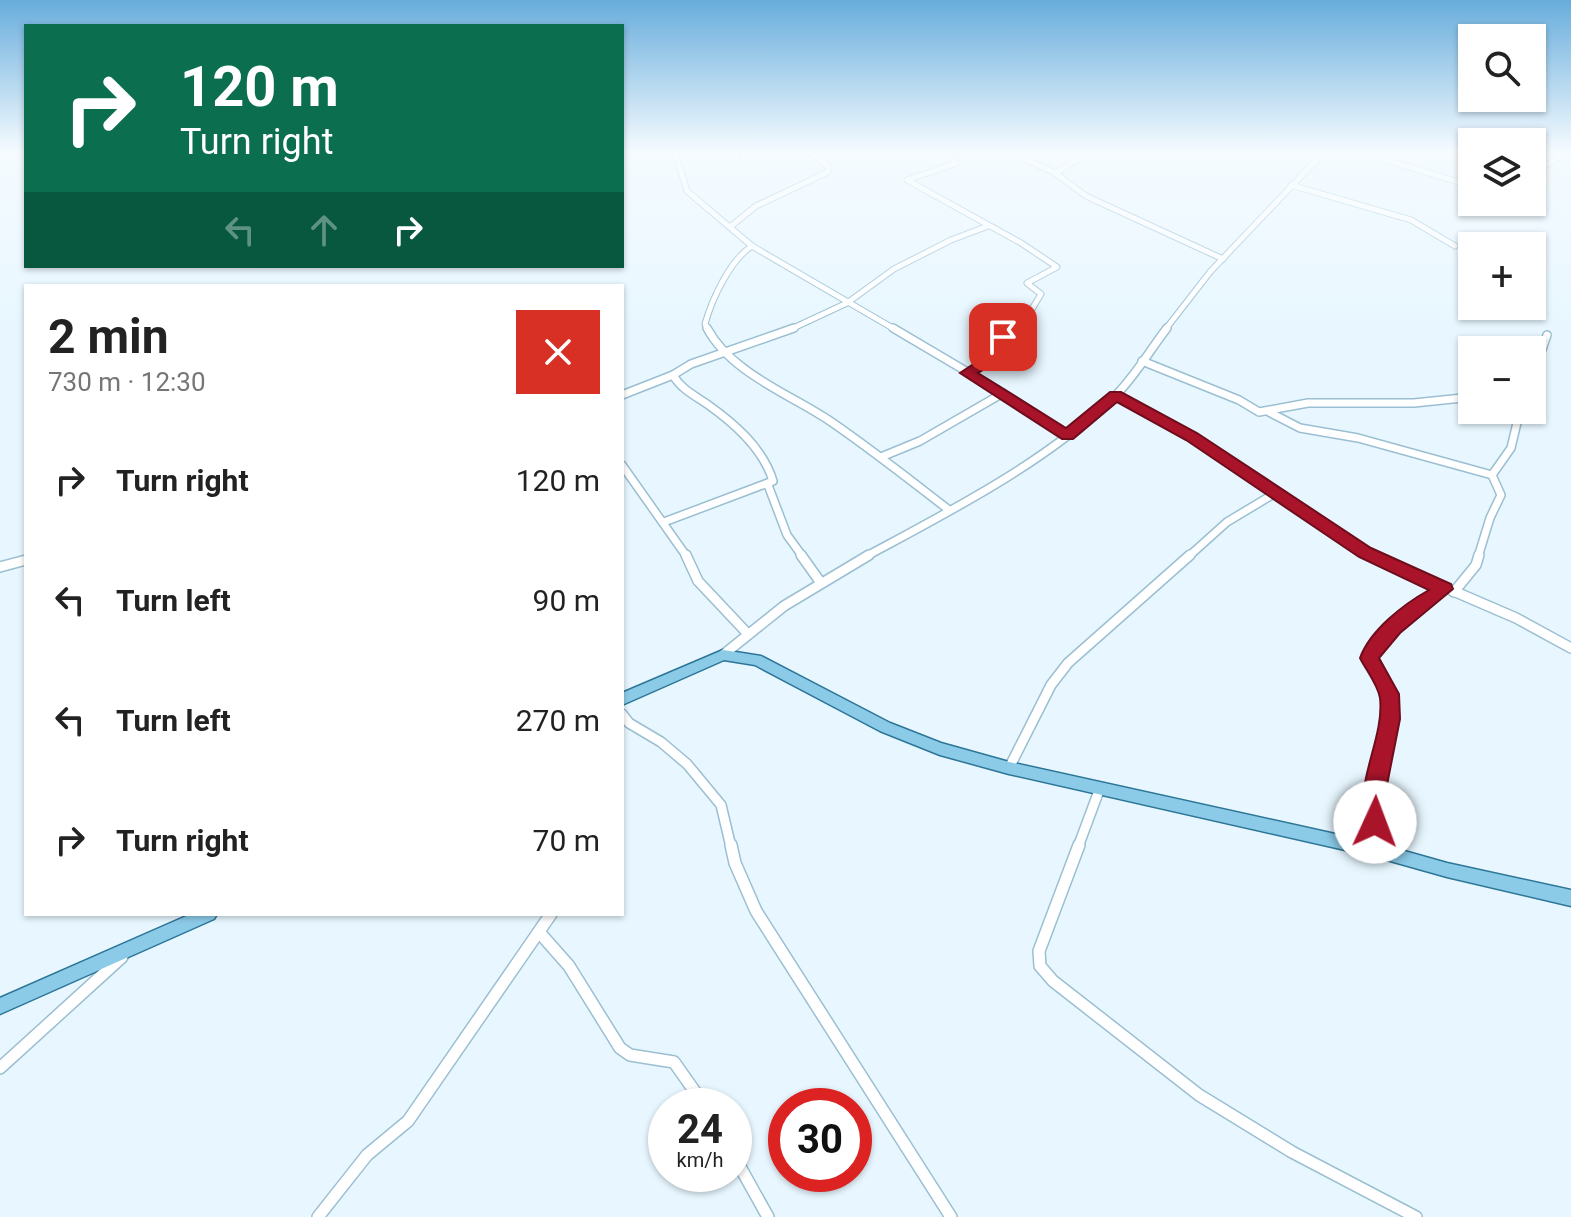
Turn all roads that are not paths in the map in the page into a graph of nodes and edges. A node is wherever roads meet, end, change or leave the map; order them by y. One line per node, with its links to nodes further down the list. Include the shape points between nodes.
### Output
1 (708, 209): 8 (street)
2 (753, 209): 8 (street)
3 (958, 209): 7 (street)
4 (1114, 209): 11 (street)
5 (1269, 209): 11 (street)
6 (1375, 209): 10 (street, via 1400,216)
7 (988, 226): 12 (street, via 894,269); 17 (street, via 1057,267 1027,283 1041,294 1029,314 1003,337 993,358)
8 (730, 227): 9 (street)
9 (752, 246): 12 (street); 15 (street, via 741,253 705,324)
10 (1455, 246)
11 (1223, 259): 16 (street)
12 (847, 303): 15 (street); 17 (street)
13 (1547, 335): 14 (street)
14 (1546, 338)
15 (726, 353): 18 (street); 26 (street)
16 (1142, 361): 21 (street); 23 (street)
17 (968, 373): 19 (street)
18 (673, 375): 20 (street); 29 (street, via 684,390 749,441 772,474)
19 (1003, 393): 25 (street); 26 (street)
20 (624, 394)
21 (1116, 395): 25 (street); 30 (street)
22 (1458, 399): 23 (street, via 1306,403)
23 (1269, 412): 28 (street, via 1298,429 1354,437)
24 (1517, 424): 28 (street, via 1511,448)
25 (1067, 435): 31 (street, via 1023,468)
26 (881, 457): 31 (street)
27 (624, 468): 32 (street)
28 (1492, 475): 36 (street, via 1501,495 1476,565)
29 (768, 485): 32 (street); 35 (street, via 787,535)
30 (1277, 492): 36 (street, via 1365,553); 42 (street, via 1227,522 1068,663 1051,685)
31 (949, 510): 35 (street)
32 (664, 522): 37 (street, via 698,581)
33 (24, 561): 34 (street)
34 (0, 567)
35 (821, 583): 37 (street)
36 (1449, 590): 38 (street); 44 (street, via 1421,603 1370,658 1390,694 1374,795)
37 (747, 633): 39 (street)
38 (1571, 648)
39 (723, 655): 40 (main road); 42 (main road, via 757,660 885,727)
40 (624, 698)
41 (624, 717): 56 (street, via 687,764 721,805 735,863 756,911)
42 (1009, 768): 43 (main road)
43 (1100, 788): 44 (main road); 57 (street, via 1039,951 1040,966 1199,1095 1292,1152)
44 (1376, 850): 45 (main road)
45 (1571, 898)
46 (205, 916): 49 (main road)
47 (550, 916): 48 (street)
48 (539, 932): 52 (street, via 569,966 620,1048 630,1055 674,1062); 54 (street, via 408,1121 367,1155)
49 (132, 949): 50 (main road); 51 (street)
50 (0, 1006)
51 (0, 1068)
52 (692, 1088)
53 (752, 1188): 55 (street)
54 (318, 1217)
55 (768, 1217)
56 (951, 1217)
57 (1416, 1217)

